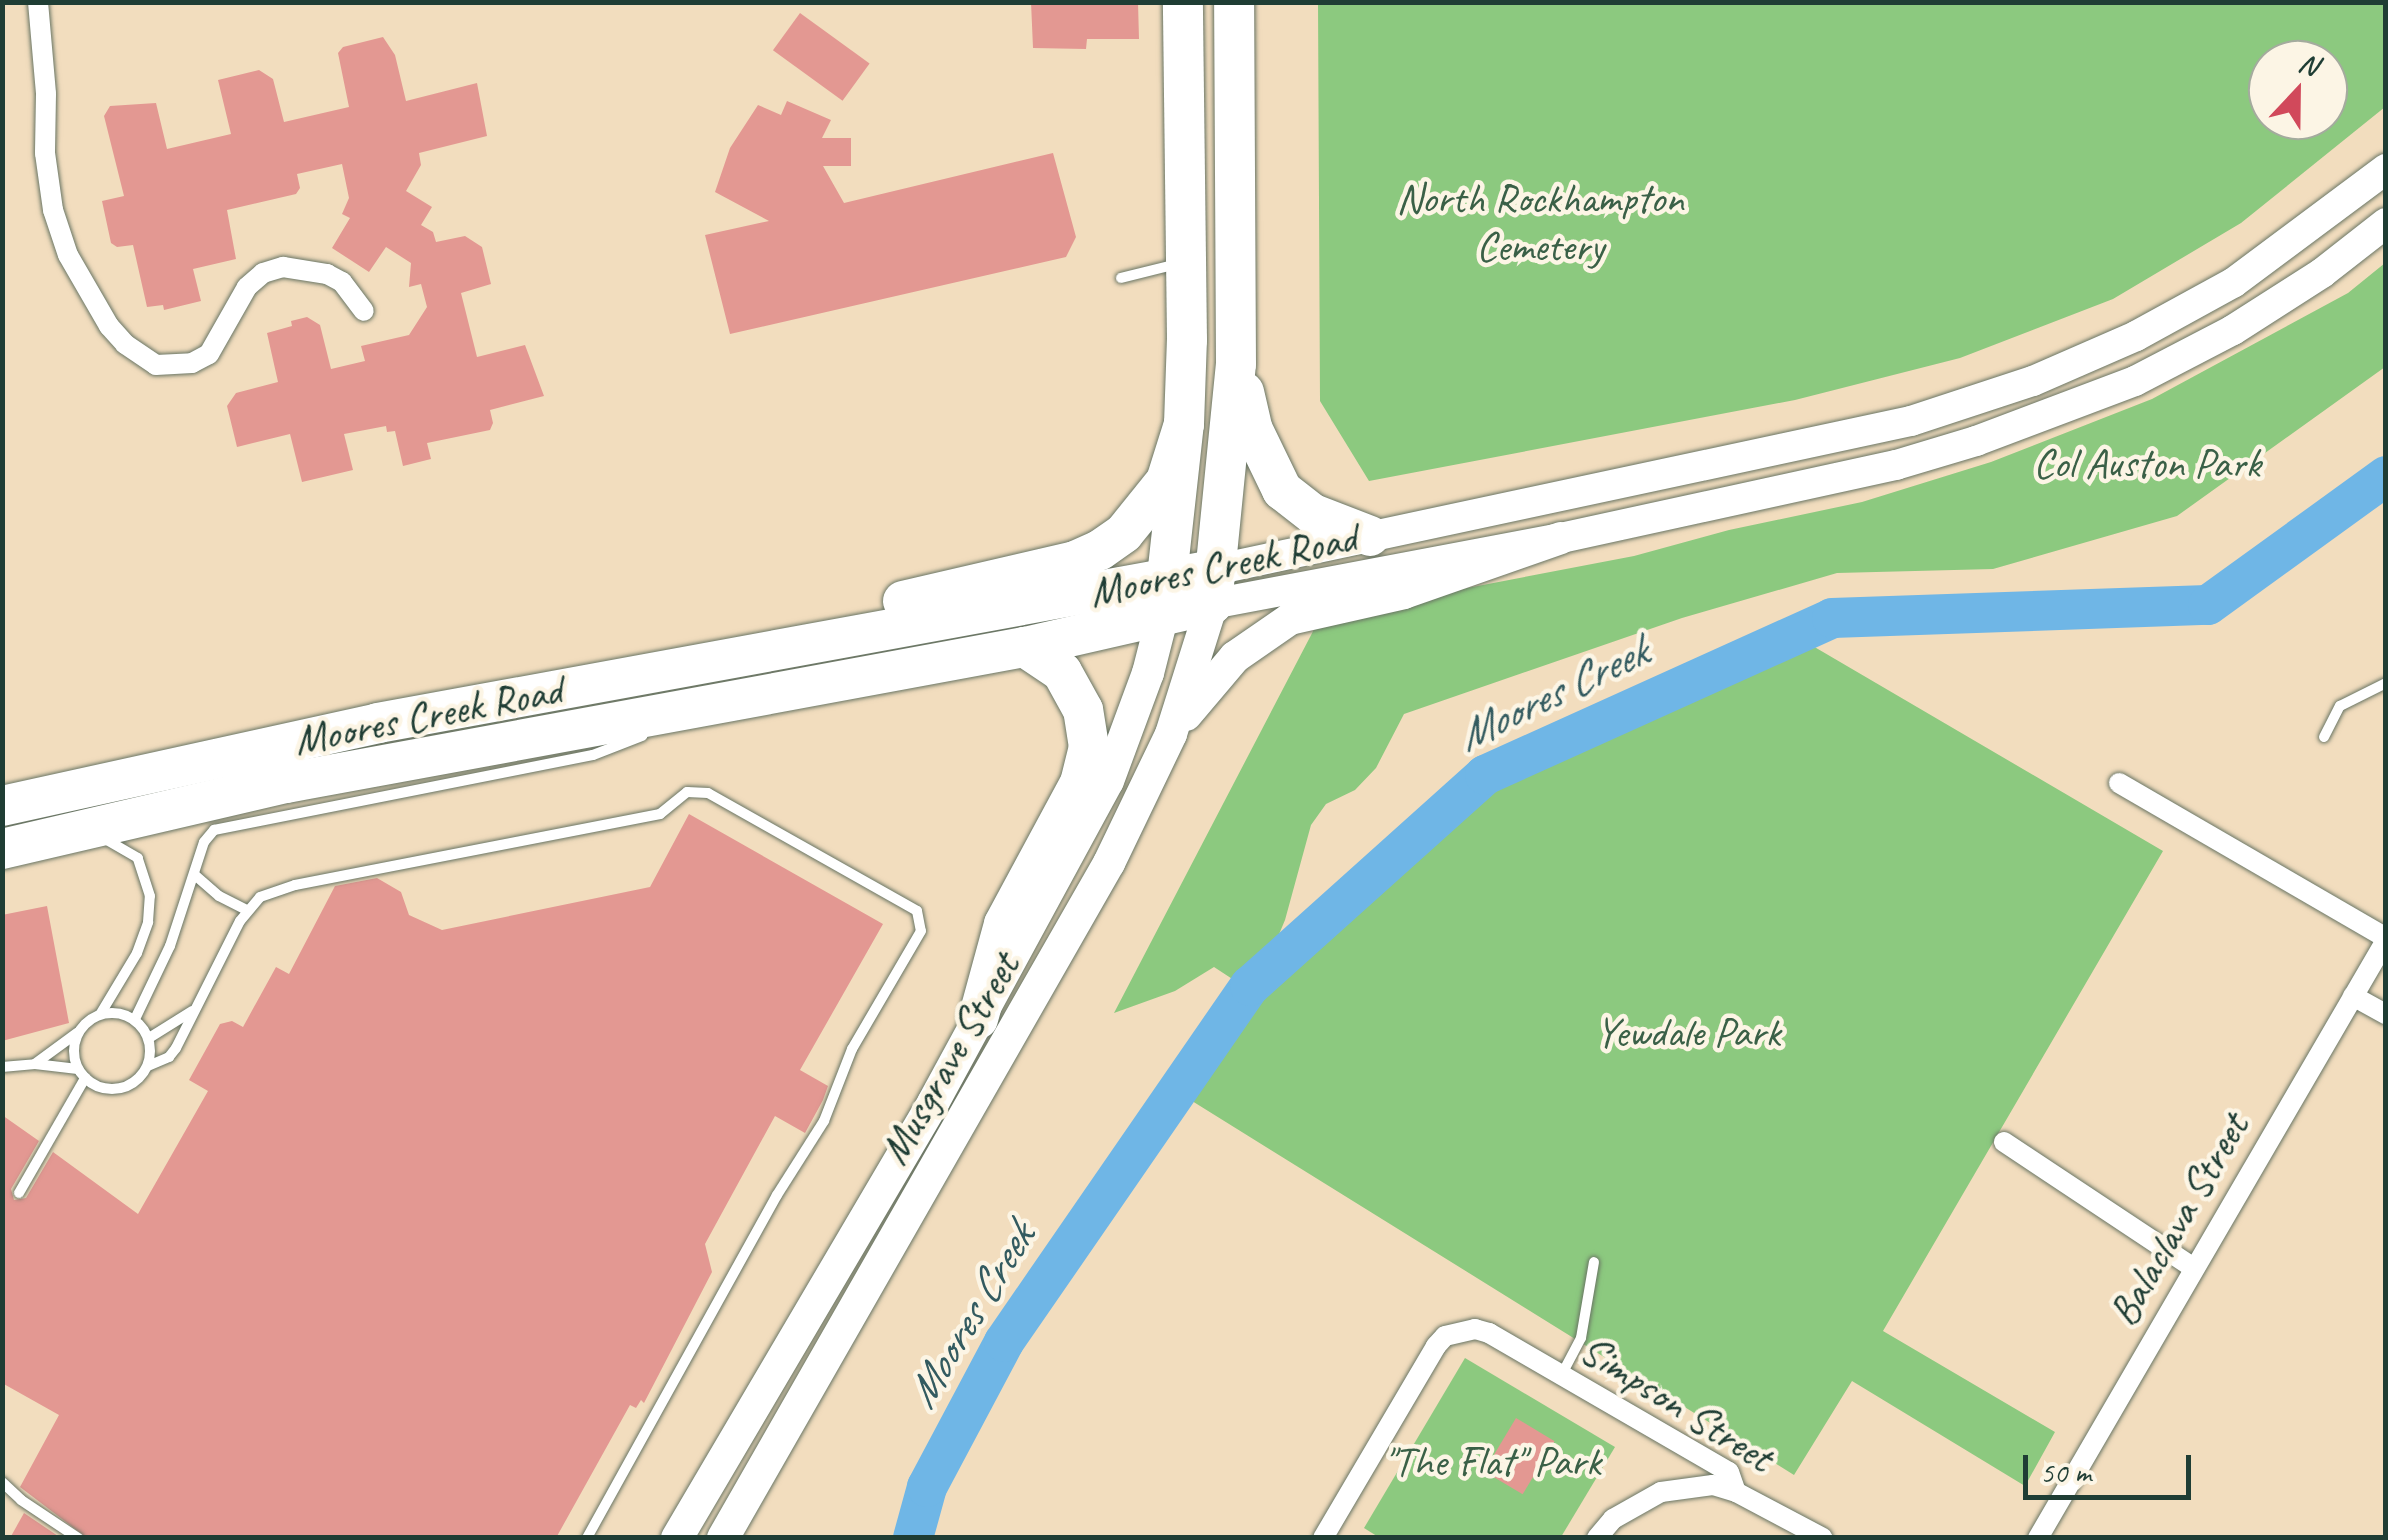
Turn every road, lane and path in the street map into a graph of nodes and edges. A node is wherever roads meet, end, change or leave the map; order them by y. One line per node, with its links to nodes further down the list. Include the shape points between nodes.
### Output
1 (38, 2): 8 (street, via 53,210 68,255 125,344 156,364 192,363 222,337 247,288 263,273 286,267 342,282)
2 (1182, 2): 6 (highway)
3 (1234, 2): 9 (highway)
4 (2386, 169): 11 (main road, Moores Creek Road, via 2233,283 2034,382 1912,420)
5 (2386, 223): 12 (main road, Moores Creek Road, via 2232,330 2136,380 2047,415 1896,465)
6 (1188, 263): 7 (lane); 10 (highway)
7 (1121, 278)
8 (364, 310)
9 (1236, 364): 11 (highway, via 1253,430 1282,490 1313,514); 13 (highway)
10 (1184, 424): 14 (highway); 18 (highway, via 1166,481 1148,506 1124,533 1074,561 782,625)
11 (1370, 536): 13 (main road, Moores Creek Road)
12 (1561, 538): 13 (main road, Moores Creek Road); 21 (main road, via 1404,592 1290,619 1235,657)
13 (1215, 586): 14 (highway, Moores Creek Road); 21 (main road, Musgrave Street)
14 (1165, 600): 15 (highway, Moores Creek Road); 18 (highway, Moores Creek Road); 34 (main road, Musgrave Street, via 1148,673 1108,781)
15 (1025, 647): 17 (highway, Moores Creek Road); 34 (highway, via 1062,672 1083,710 1089,747 1080,783 1004,924)
16 (2386, 683): 22 (lane, via 2340,706)
17 (722, 704): 19 (lane); 25 (highway, Moores Creek Road, via 286,783)
18 (442, 712): 24 (highway, Moores Creek Road)
19 (666, 726)
20 (648, 733): 27 (lane, via 593,755 214,830)
21 (1171, 734): 52 (main road, Musgrave Street, via 1048,974)
22 (2324, 737)
23 (2119, 783): 29 (street)
24 (2, 806)
25 (75, 831): 26 (highway, Moores Creek Road); 32 (lane, via 122,846 148,878 148,922)
26 (2, 849)
27 (196, 876): 28 (lane); 35 (lane)
28 (246, 910): 31 (lane); 50 (lane, via 277,889 660,814 678,796 698,790 916,911 921,931 852,1049 824,1120)
29 (2386, 939): 30 (street, Balaclava Street)
30 (2353, 996): 33 (street); 45 (street, Balaclava Street)
31 (193, 1010): 37 (lane); 40 (lane, via 169,1057)
32 (101, 1014): 35 (lane); 36 (lane)
33 (2386, 1014)
34 (978, 1019): 51 (main road, Musgrave Street)
35 (135, 1020): 37 (lane)
36 (78, 1033): 38 (lane); 41 (lane, via 74,1057)
37 (149, 1038): 40 (lane)
38 (36, 1064): 39 (lane); 41 (lane)
39 (2, 1066)
40 (148, 1066): 41 (lane, via 120,1088 108,1089)
41 (82, 1074): 43 (lane)
42 (2004, 1142): 45 (street)
43 (19, 1193)
44 (1594, 1262): 46 (lane, via 1581,1338)
45 (2194, 1268): 56 (street, Balaclava Street)
46 (1562, 1375): 48 (street, Simpson Street, via 1728,1472); 53 (street, Simpson Street, via 1489,1333 1446,1336)
47 (2, 1482): 49 (lane)
48 (1736, 1492): 54 (street, via 1713,1485 1660,1492 1612,1518); 55 (street, Simpson Street)
49 (78, 1538)
50 (587, 1538)
51 (677, 1538)
52 (722, 1538)
53 (1322, 1538)
54 (1597, 1538)
55 (1823, 1538)
56 (2038, 1538)

